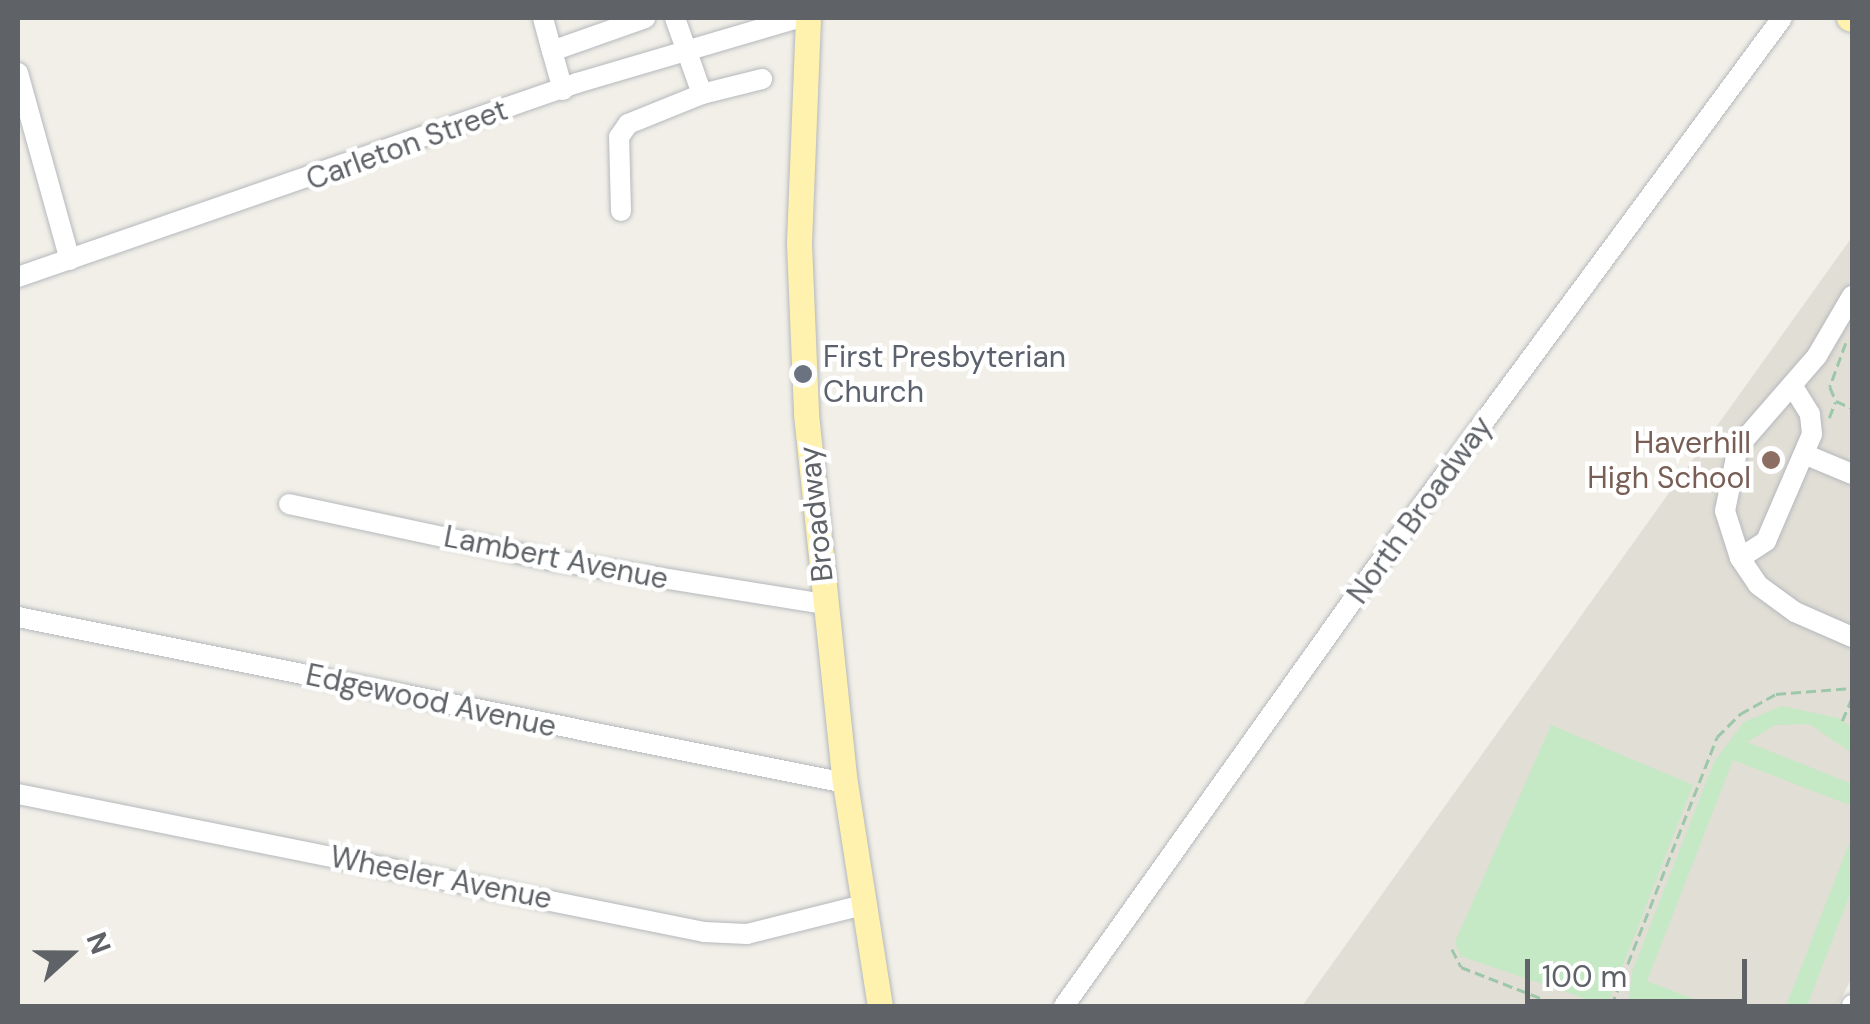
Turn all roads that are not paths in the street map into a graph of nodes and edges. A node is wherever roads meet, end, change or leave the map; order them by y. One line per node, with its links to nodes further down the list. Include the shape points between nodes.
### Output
1 (543, 18): 8 (street)
2 (645, 18): 8 (street)
3 (675, 18): 7 (street)
4 (798, 18): 7 (street, Carleton Street)
5 (808, 18): 22 (main road, Broadway, via 800,296)
6 (1782, 18): 29 (street, North Broadway, via 1386,553)
7 (690, 48): 11 (street, Carleton Street); 12 (street)
8 (552, 51): 11 (street)
9 (18, 73): 14 (street)
10 (762, 79): 12 (street)
11 (564, 90): 14 (street, Carleton Street)
12 (702, 94): 13 (street, via 628,124 619,138)
13 (621, 211)
14 (70, 260): 15 (street, Carleton Street)
15 (18, 277)
16 (1852, 296): 17 (street)
17 (1792, 385): 18 (street, via 1813,424); 21 (street, via 1746,434 1728,474 1725,511)
18 (1804, 454): 19 (street); 21 (street, via 1766,541)
19 (1852, 474)
20 (289, 504): 22 (street, Lambert Avenue, via 550,560)
21 (1740, 558): 24 (street, via 1776,601)
22 (824, 604): 25 (main road, Broadway)
23 (18, 617): 25 (street, Edgewood Avenue)
24 (1852, 637)
25 (845, 782): 27 (main road, Broadway)
26 (18, 794): 27 (street, Wheeler Avenue, via 704,932 747,934)
27 (863, 905): 28 (main road, Broadway)
28 (880, 1006)
29 (1064, 1006)

